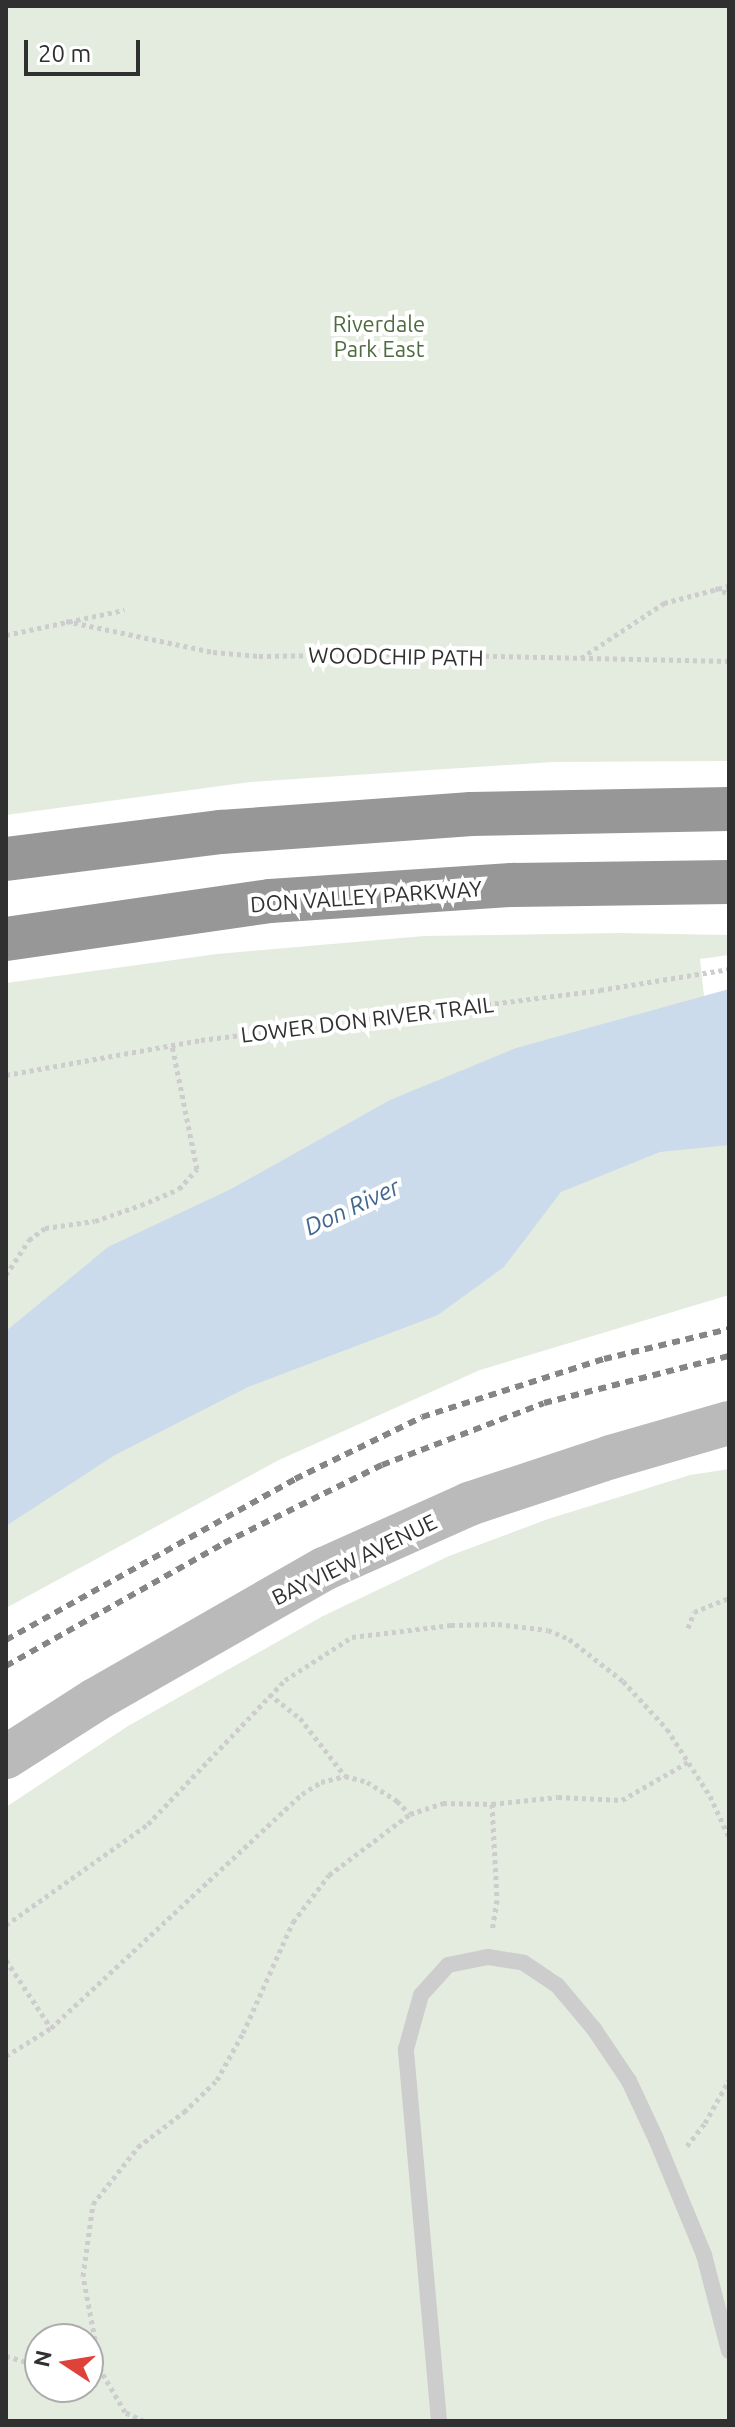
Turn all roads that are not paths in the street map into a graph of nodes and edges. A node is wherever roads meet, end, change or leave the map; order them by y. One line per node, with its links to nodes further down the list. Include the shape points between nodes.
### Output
1 (729, 809): 2 (highway, via 455,815 221,832)
2 (6, 859)
3 (729, 882): 4 (highway, DON VALLEY PARKWAY, via 513,885 270,901)
4 (6, 939)
5 (729, 1423): 6 (main road, BAYVIEW AVENUE, via 469,1504 324,1569)
6 (6, 1757)
7 (729, 2351): 8 (lane, via 704,2255 668,2168 629,2081 594,2029 557,1985 524,1963 488,1957 448,1965 421,1995 406,2049)
8 (439, 2421)

